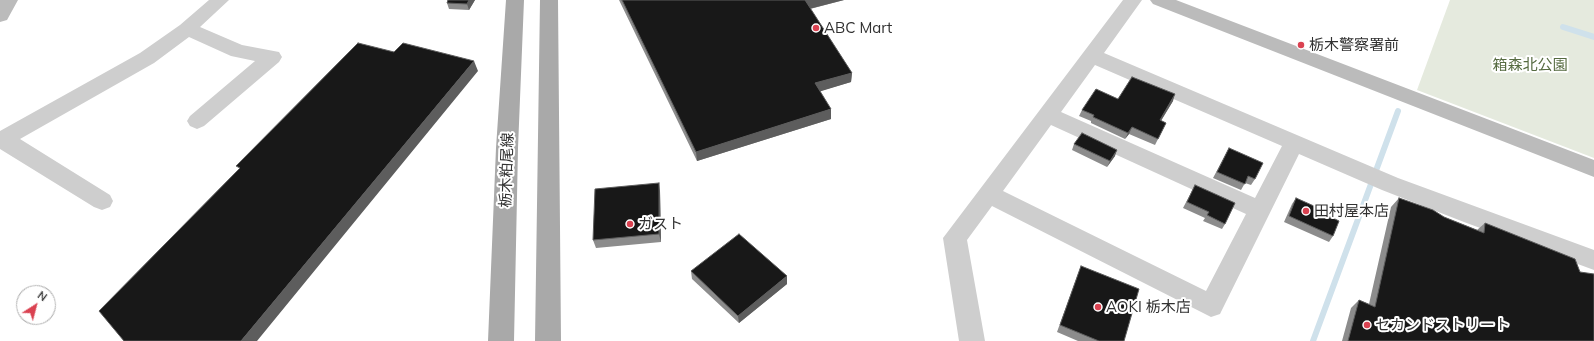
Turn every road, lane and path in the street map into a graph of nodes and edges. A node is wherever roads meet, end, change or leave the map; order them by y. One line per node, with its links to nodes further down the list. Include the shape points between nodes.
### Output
1 (9, 0): 7 (street)
2 (220, 0): 8 (street)
3 (515, 0): 19 (main road, 栃木粕尾線)
4 (549, 0): 20 (main road)
5 (1133, 0): 9 (street)
6 (1159, 0): 14 (street)
7 (0, 16)
8 (187, 29): 11 (street, via 238,51 272,57); 12 (street, via 147,58)
9 (1092, 55): 10 (street); 13 (street)
10 (1047, 114): 15 (street); 17 (street)
11 (197, 122)
12 (2, 140): 16 (street)
13 (1294, 143): 17 (street); 18 (street, via 1472,216)
14 (1594, 169)
15 (988, 194): 17 (street, via 1211,306); 21 (street, via 955,238)
16 (102, 201)
17 (1260, 210)
18 (1594, 260)
19 (501, 341)
20 (548, 341)
21 (972, 341)

